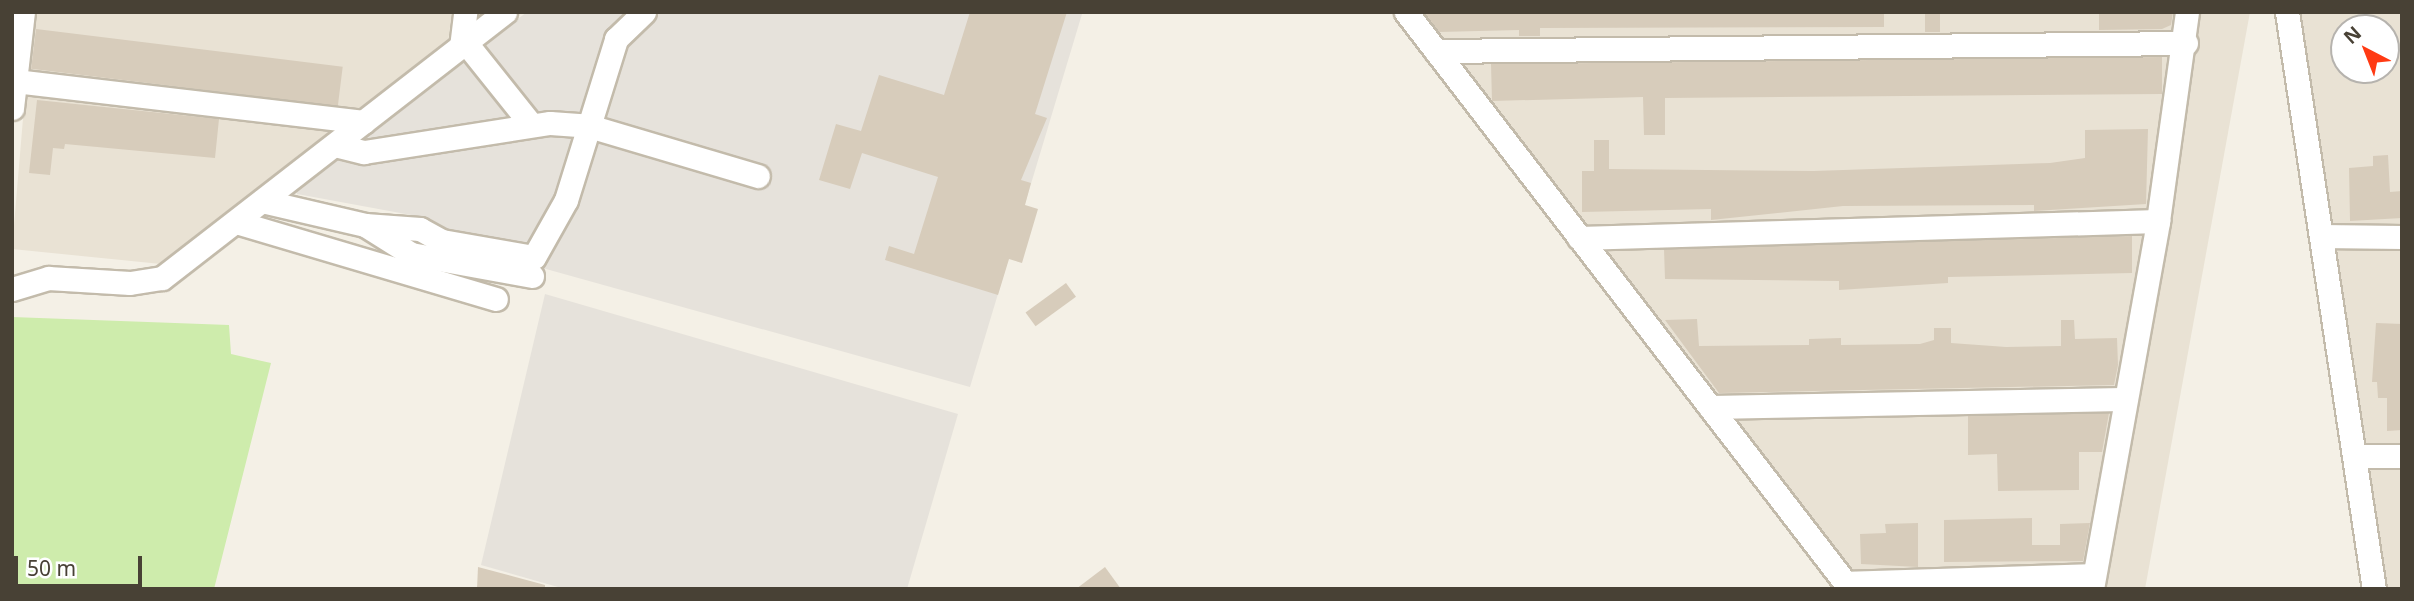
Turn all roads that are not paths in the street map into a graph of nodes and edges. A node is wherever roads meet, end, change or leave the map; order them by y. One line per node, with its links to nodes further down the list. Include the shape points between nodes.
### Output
1 (23, 12): 11 (street)
2 (465, 12): 9 (street)
3 (505, 12): 9 (street)
4 (644, 12): 15 (street, via 616,39)
5 (1406, 12): 10 (street)
6 (2187, 12): 8 (street)
7 (2287, 12): 22 (street)
8 (2186, 43): 10 (street); 19 (street)
9 (464, 45): 13 (street); 14 (street)
10 (1436, 51): 24 (street)
11 (15, 81): 12 (street); 13 (street)
12 (12, 108)
13 (364, 122): 16 (street)
14 (529, 122): 15 (street); 16 (street, via 364,152)
15 (589, 126): 17 (street); 21 (street, via 566,201 534,257 442,241 421,229)
16 (335, 145): 18 (street)
17 (758, 176)
18 (262, 201): 20 (street); 21 (street)
19 (2158, 221): 24 (street); 28 (street)
20 (236, 222): 26 (street, via 149,283 48,278); 27 (street)
21 (365, 225): 25 (street, via 411,254)
22 (2321, 236): 23 (street); 30 (street)
23 (2402, 237)
24 (1579, 238): 29 (street)
25 (532, 276)
26 (12, 289)
27 (496, 299)
28 (2124, 399): 29 (street); 32 (street)
29 (1710, 407): 33 (street)
30 (2356, 456): 31 (street); 34 (street)
31 (2402, 456)
32 (2092, 582): 33 (street)
33 (1848, 586)
34 (2374, 589)

